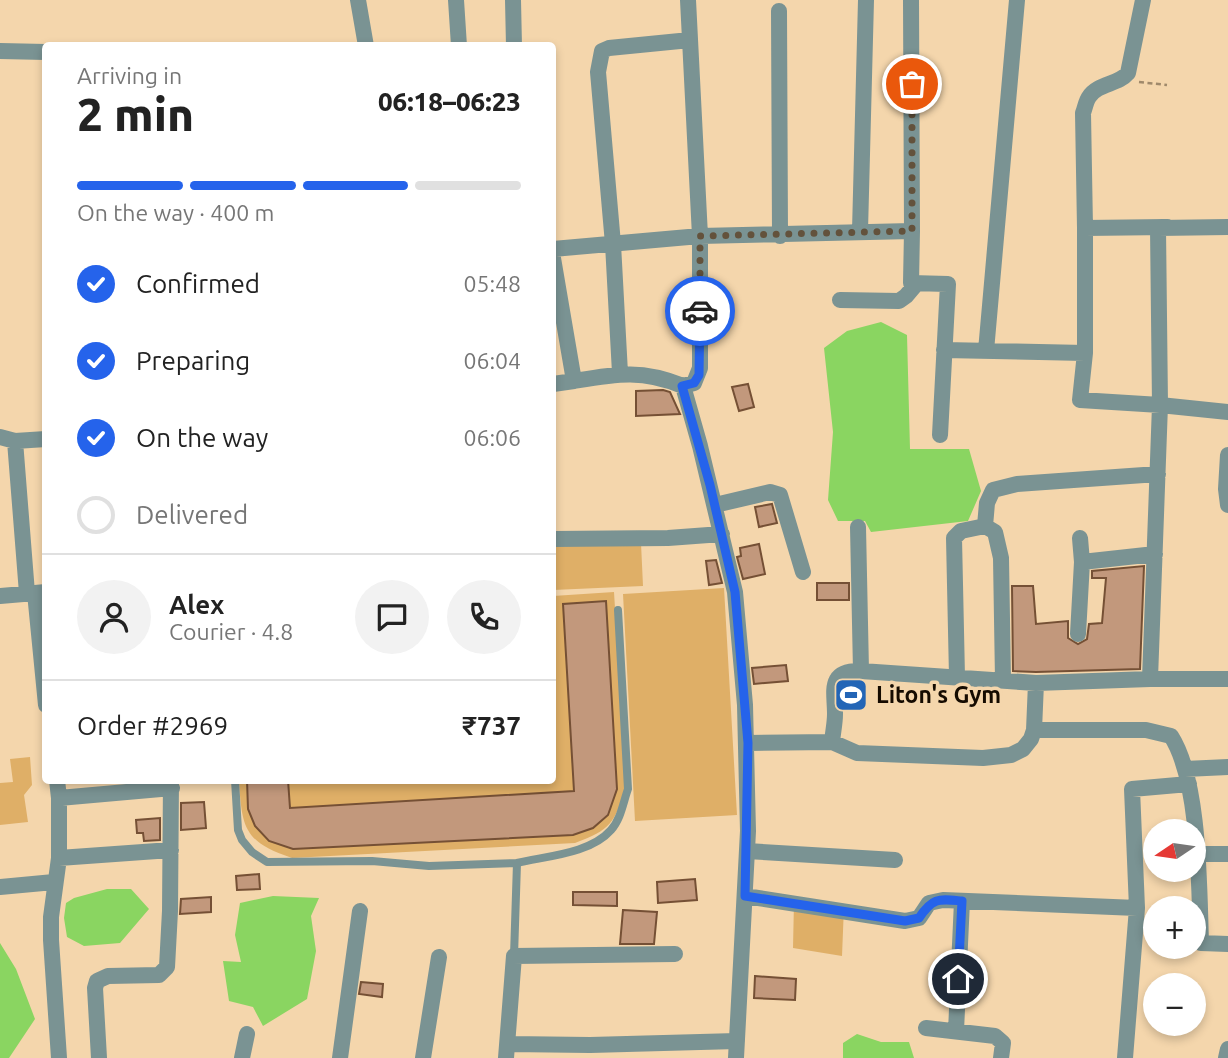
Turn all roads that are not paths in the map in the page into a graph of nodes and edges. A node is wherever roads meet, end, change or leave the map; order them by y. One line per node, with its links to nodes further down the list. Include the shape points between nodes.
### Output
1 (358, 0): 11 (street)
2 (456, 0): 12 (street)
3 (513, 0): 13 (street)
4 (688, 0): 10 (street)
5 (866, 0): 19 (street)
6 (912, 0): 20 (street)
7 (1017, 0): 29 (street)
8 (1143, 0): 18 (street, via 1128,73 1089,96 1083,113)
9 (779, 10): 22 (street)
10 (690, 40): 21 (street); 23 (street, via 602,51 598,72)
11 (365, 42)
12 (459, 42)
13 (514, 42)
14 (0, 51): 15 (street)
15 (42, 52)
16 (1168, 227): 17 (street); 18 (street); 35 (street, via 1158,228)
17 (1228, 227)
18 (1085, 228): 30 (street)
19 (860, 231): 20 (street); 22 (street)
20 (912, 231): 26 (street, via 911,283)
21 (700, 236): 22 (street); 23 (street); 34 (street, via 700,368 694,383)
22 (780, 236)
23 (613, 244): 24 (street); 31 (street)
24 (556, 249)
25 (556, 276): 32 (street)
26 (917, 283): 27 (street, via 899,301); 28 (street, via 948,284)
27 (840, 300)
28 (944, 349): 29 (street); 37 (street)
29 (986, 351): 30 (street)
30 (1085, 353): 35 (street, via 1080,400)
31 (620, 373): 32 (street); 34 (street, via 653,375)
32 (574, 381): 33 (street)
33 (556, 384)
34 (682, 386): 42 (street)
35 (1160, 405): 36 (street); 41 (street)
36 (1228, 412)
37 (940, 435)
38 (8, 439): 39 (street); 52 (street)
39 (42, 439)
40 (1228, 455): 43 (street)
41 (1158, 474): 44 (street, via 1001,487 990,496); 49 (street)
42 (715, 505): 46 (street); 51 (street, via 770,492 780,495)
43 (1228, 506)
44 (985, 526): 58 (street, via 961,531 954,538); 61 (street, via 995,532 1000,558)
45 (858, 527): 57 (street)
46 (722, 534): 48 (street); 65 (street, via 735,592)
47 (1080, 538): 50 (street)
48 (556, 539)
49 (1155, 554): 50 (street); 59 (street)
50 (1082, 562): 55 (street)
51 (803, 572)
52 (36, 593): 53 (street); 56 (street)
53 (0, 596)
54 (618, 610): 79 (lane, via 628,789 619,817 611,830 584,847)
55 (1078, 634)
56 (42, 660)
57 (861, 671): 58 (street); 64 (street, via 843,675 833,686)
58 (957, 677): 61 (street)
59 (1150, 679): 60 (street); 62 (street)
60 (1228, 679)
61 (1003, 680): 62 (street)
62 (1036, 683): 63 (street)
63 (1034, 730): 64 (street, via 1023,750 983,758 857,753); 67 (street, via 1161,732 1171,736 1178,748)
64 (832, 742): 65 (street)
65 (748, 743): 74 (street)
66 (1228, 767): 67 (street)
67 (1187, 777): 72 (street); 85 (street, via 1132,789)
68 (58, 784): 71 (street)
69 (172, 784): 71 (street); 73 (street)
70 (235, 784): 79 (lane, via 238,830 252,852 267,862)
71 (60, 798): 77 (street)
72 (1192, 819)
73 (171, 850): 77 (street); 98 (street, via 167,967 159,975 108,976 97,981)
74 (747, 851): 78 (street); 83 (street)
75 (1206, 854): 76 (street)
76 (1228, 854)
77 (59, 858): 80 (street)
78 (895, 860)
79 (517, 863): 89 (lane)
80 (54, 882): 82 (street); 97 (street, via 51,968)
81 (1198, 882): 87 (street, via 1201,943)
82 (0, 887)
83 (745, 896): 84 (street, via 905,921 919,918 929,903); 94 (street)
84 (962, 901): 85 (street); 92 (street)
85 (1137, 908): 104 (street)
86 (360, 911): 100 (street)
87 (1228, 944)
88 (676, 954): 89 (street)
89 (514, 956): 96 (street)
90 (439, 957): 101 (street)
91 (926, 1028): 92 (street)
92 (956, 1031): 103 (street, via 995,1036 1003,1043)
93 (247, 1034): 99 (street)
94 (737, 1041): 96 (street); 102 (street)
95 (1228, 1049): 105 (street)
96 (508, 1051)
97 (60, 1058)
98 (99, 1058)
99 (242, 1058)
100 (340, 1058)
101 (423, 1058)
102 (736, 1058)
103 (1001, 1058)
104 (1125, 1058)
105 (1226, 1058)

